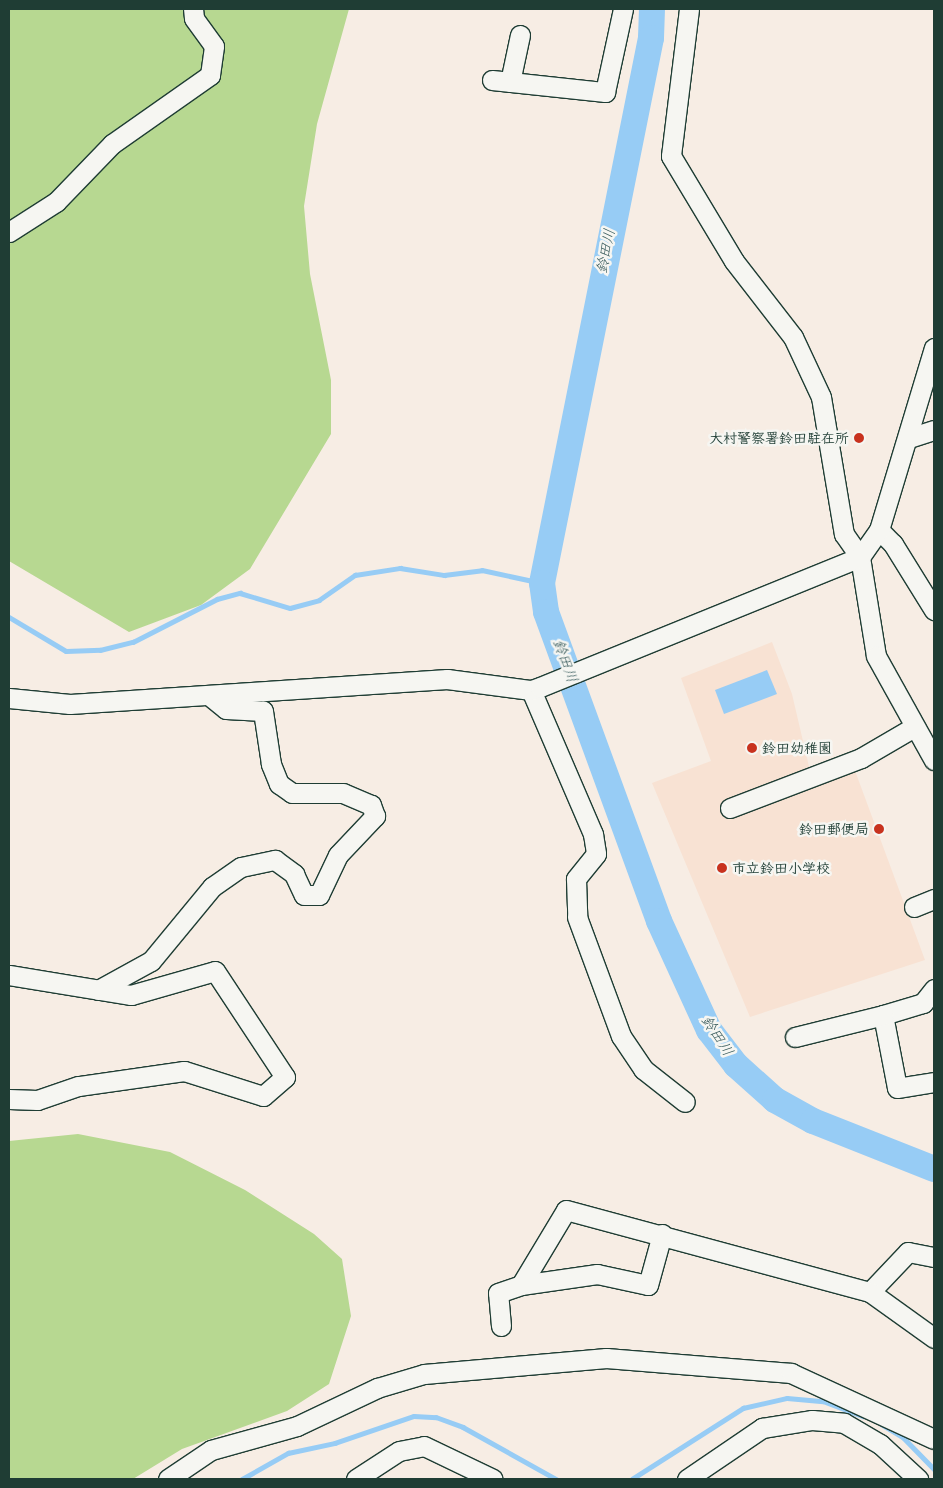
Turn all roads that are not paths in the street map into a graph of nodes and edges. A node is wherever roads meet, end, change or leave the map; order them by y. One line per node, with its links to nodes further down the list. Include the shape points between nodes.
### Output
1 (193, 9): 5 (street, via 214,46 210,75 112,144 56,202)
2 (623, 9): 4 (street, via 605,92 501,81)
3 (689, 9): 10 (street, via 671,156 734,260 797,345 821,397 844,534)
4 (520, 35)
5 (9, 232)
6 (934, 348): 8 (street)
7 (934, 430): 8 (street)
8 (910, 438): 9 (street)
9 (880, 530): 10 (street); 11 (street)
10 (860, 558): 13 (street); 16 (street, via 876,656)
11 (927, 584): 12 (street)
12 (934, 610)
13 (536, 688): 14 (street, via 447,679); 28 (street, via 593,834 596,854 576,879 577,917 620,1036 643,1068)
14 (211, 697): 15 (street, via 70,704); 23 (street, via 226,709 264,711 271,764 279,784 292,792 343,793 371,805 375,816 338,855 320,895 304,895 294,874 275,860 241,866 212,887 151,960)
15 (9, 698)
16 (914, 727): 17 (street); 18 (street, via 861,758)
17 (934, 760)
18 (730, 808)
19 (934, 899): 20 (street)
20 (914, 907)
21 (9, 975): 23 (street)
22 (934, 989): 24 (street, via 923,1004)
23 (98, 990): 27 (street, via 131,995 215,971 285,1077 263,1096 184,1072 78,1086 37,1100)
24 (883, 1015): 25 (street); 26 (street, via 897,1088)
25 (794, 1037)
26 (934, 1082)
27 (9, 1099)
28 (685, 1102)
29 (662, 1234): 31 (street, via 648,1285 597,1274); 31 (street, via 566,1210); 32 (street)
30 (934, 1257): 32 (street, via 908,1252)
31 (521, 1285): 33 (street, via 498,1293)
32 (870, 1292): 34 (street)
33 (501, 1326)
34 (934, 1338)
35 (934, 1439): 36 (street, via 791,1373 606,1358 424,1374 377,1388 297,1426 211,1450)
36 (168, 1479)
37 (356, 1479): 38 (street, via 399,1451 424,1446)
38 (493, 1479)
39 (687, 1479): 40 (street, via 762,1428 812,1420 844,1423 880,1444)
40 (918, 1479)

